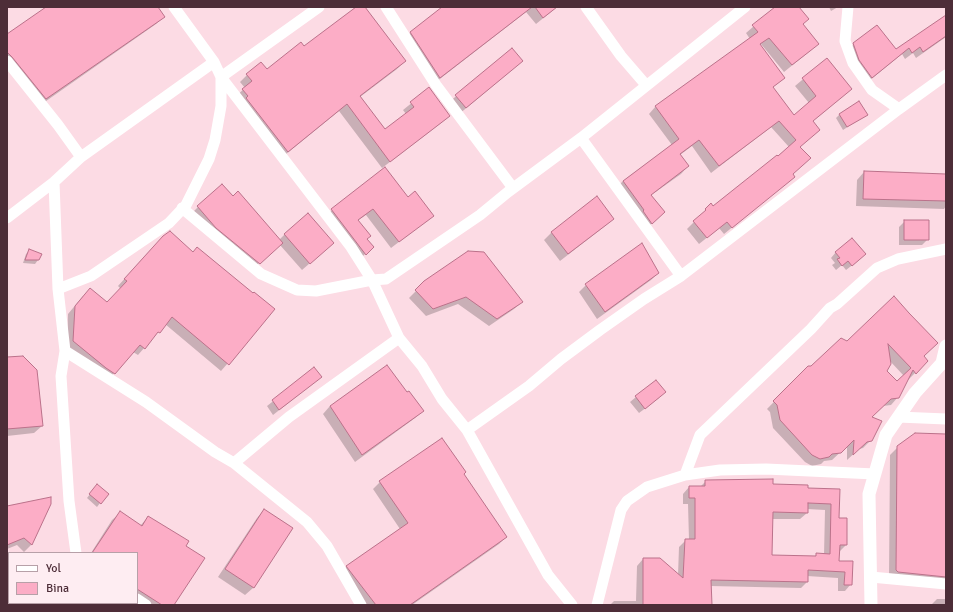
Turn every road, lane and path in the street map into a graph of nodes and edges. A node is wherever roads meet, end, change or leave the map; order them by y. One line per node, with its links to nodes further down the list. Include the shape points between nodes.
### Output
1 (174, 7): 8 (street)
2 (319, 7): 10 (street)
3 (386, 7): 16 (street, via 436,85)
4 (586, 7): 11 (street, via 621,56)
5 (745, 7): 11 (street)
6 (848, 7): 12 (street, via 845,41 853,64 872,90)
7 (7, 61): 14 (street)
8 (214, 62): 10 (street); 14 (street)
9 (946, 75): 12 (street)
10 (221, 77): 17 (street, via 221,106 215,140 209,160 186,205); 21 (street, via 351,247)
11 (646, 85): 13 (street)
12 (899, 109): 20 (street)
13 (581, 138): 16 (street); 20 (street)
14 (81, 157): 15 (street)
15 (54, 182): 18 (street); 22 (street)
16 (513, 188): 21 (street, via 480,215 386,279)
17 (182, 208): 21 (street, via 261,274 297,290 316,291); 22 (street, via 169,222 91,276)
18 (7, 218)
19 (946, 249): 31 (street, via 898,259 877,268 830,308 700,434)
20 (681, 276): 28 (street, via 600,330 529,386)
21 (372, 280): 23 (street)
22 (58, 289): 25 (street)
23 (400, 338): 28 (street); 29 (street, via 289,417)
24 (946, 346): 26 (street, via 942,363 915,392)
25 (65, 351): 29 (street, via 146,402); 32 (street, via 61,376 69,501)
26 (898, 418): 27 (street); 30 (street, via 886,435)
27 (946, 419)
28 (467, 430): 36 (street, via 548,575)
29 (234, 463): 35 (street, via 307,522 327,546)
30 (875, 474): 31 (street, via 766,469 720,470); 33 (street, via 869,494)
31 (686, 475): 37 (street, via 647,487 628,501 621,510)
32 (76, 552)
33 (871, 577): 34 (street); 38 (street)
34 (946, 584)
35 (361, 605)
36 (572, 605)
37 (597, 605)
38 (871, 605)

